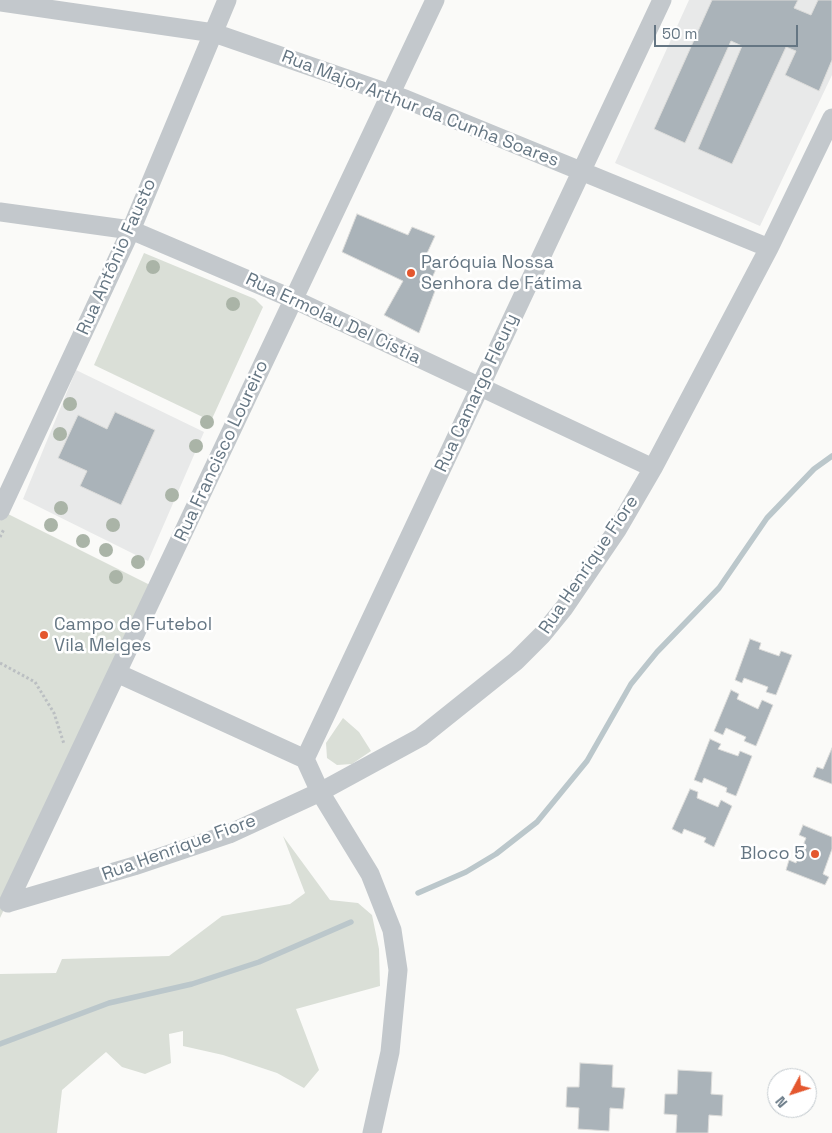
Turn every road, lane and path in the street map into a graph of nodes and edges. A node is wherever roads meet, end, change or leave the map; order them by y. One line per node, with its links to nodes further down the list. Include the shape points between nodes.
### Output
1 (227, 0): 5 (street, Rua Antônio Fausto)
2 (435, 0): 6 (street, Rua Francisco Loureiro)
3 (662, 0): 8 (street, Rua Camargo Fleury)
4 (0, 2): 5 (street, Rua Major Arthur da Cunha Soares)
5 (214, 33): 6 (street, Rua Major Arthur da Cunha Soares); 10 (street, Rua Antônio Fausto)
6 (391, 94): 8 (street, Rua Major Arthur da Cunha Soares); 12 (street, Rua Francisco Loureiro)
7 (832, 118): 11 (street, Rua Henrique Fiore)
8 (581, 171): 11 (street, Rua Major Arthur da Cunha Soares); 13 (street, Rua Camargo Fleury)
9 (0, 212): 10 (street, Rua Ermolau Del Cístia)
10 (132, 230): 12 (street, Rua Ermolau Del Cístia); 15 (street, Rua Antônio Fausto)
11 (769, 248): 14 (street, Rua Henrique Fiore)
12 (294, 299): 13 (street, Rua Ermolau Del Cístia); 17 (street, Rua Francisco Loureiro)
13 (480, 388): 14 (street, Rua Ermolau Del Cístia); 18 (street, Rua Camargo Fleury)
14 (653, 468): 20 (street, Rua Henrique Fiore, via 617,530 564,608 516,661 421,737)
15 (0, 511)
16 (0, 663): 19 (path, via 35,682 42,691 54,713)
17 (117, 673): 18 (street); 19 (street, Rua Francisco Loureiro)
18 (305, 758): 20 (street)
19 (72, 769): 21 (street, Rua Francisco Loureiro)
20 (320, 792): 21 (street, Rua Henrique Fiore, via 229,834); 22 (street, via 378,892 392,930 398,970 390,1052)
21 (8, 903)
22 (372, 1133)

